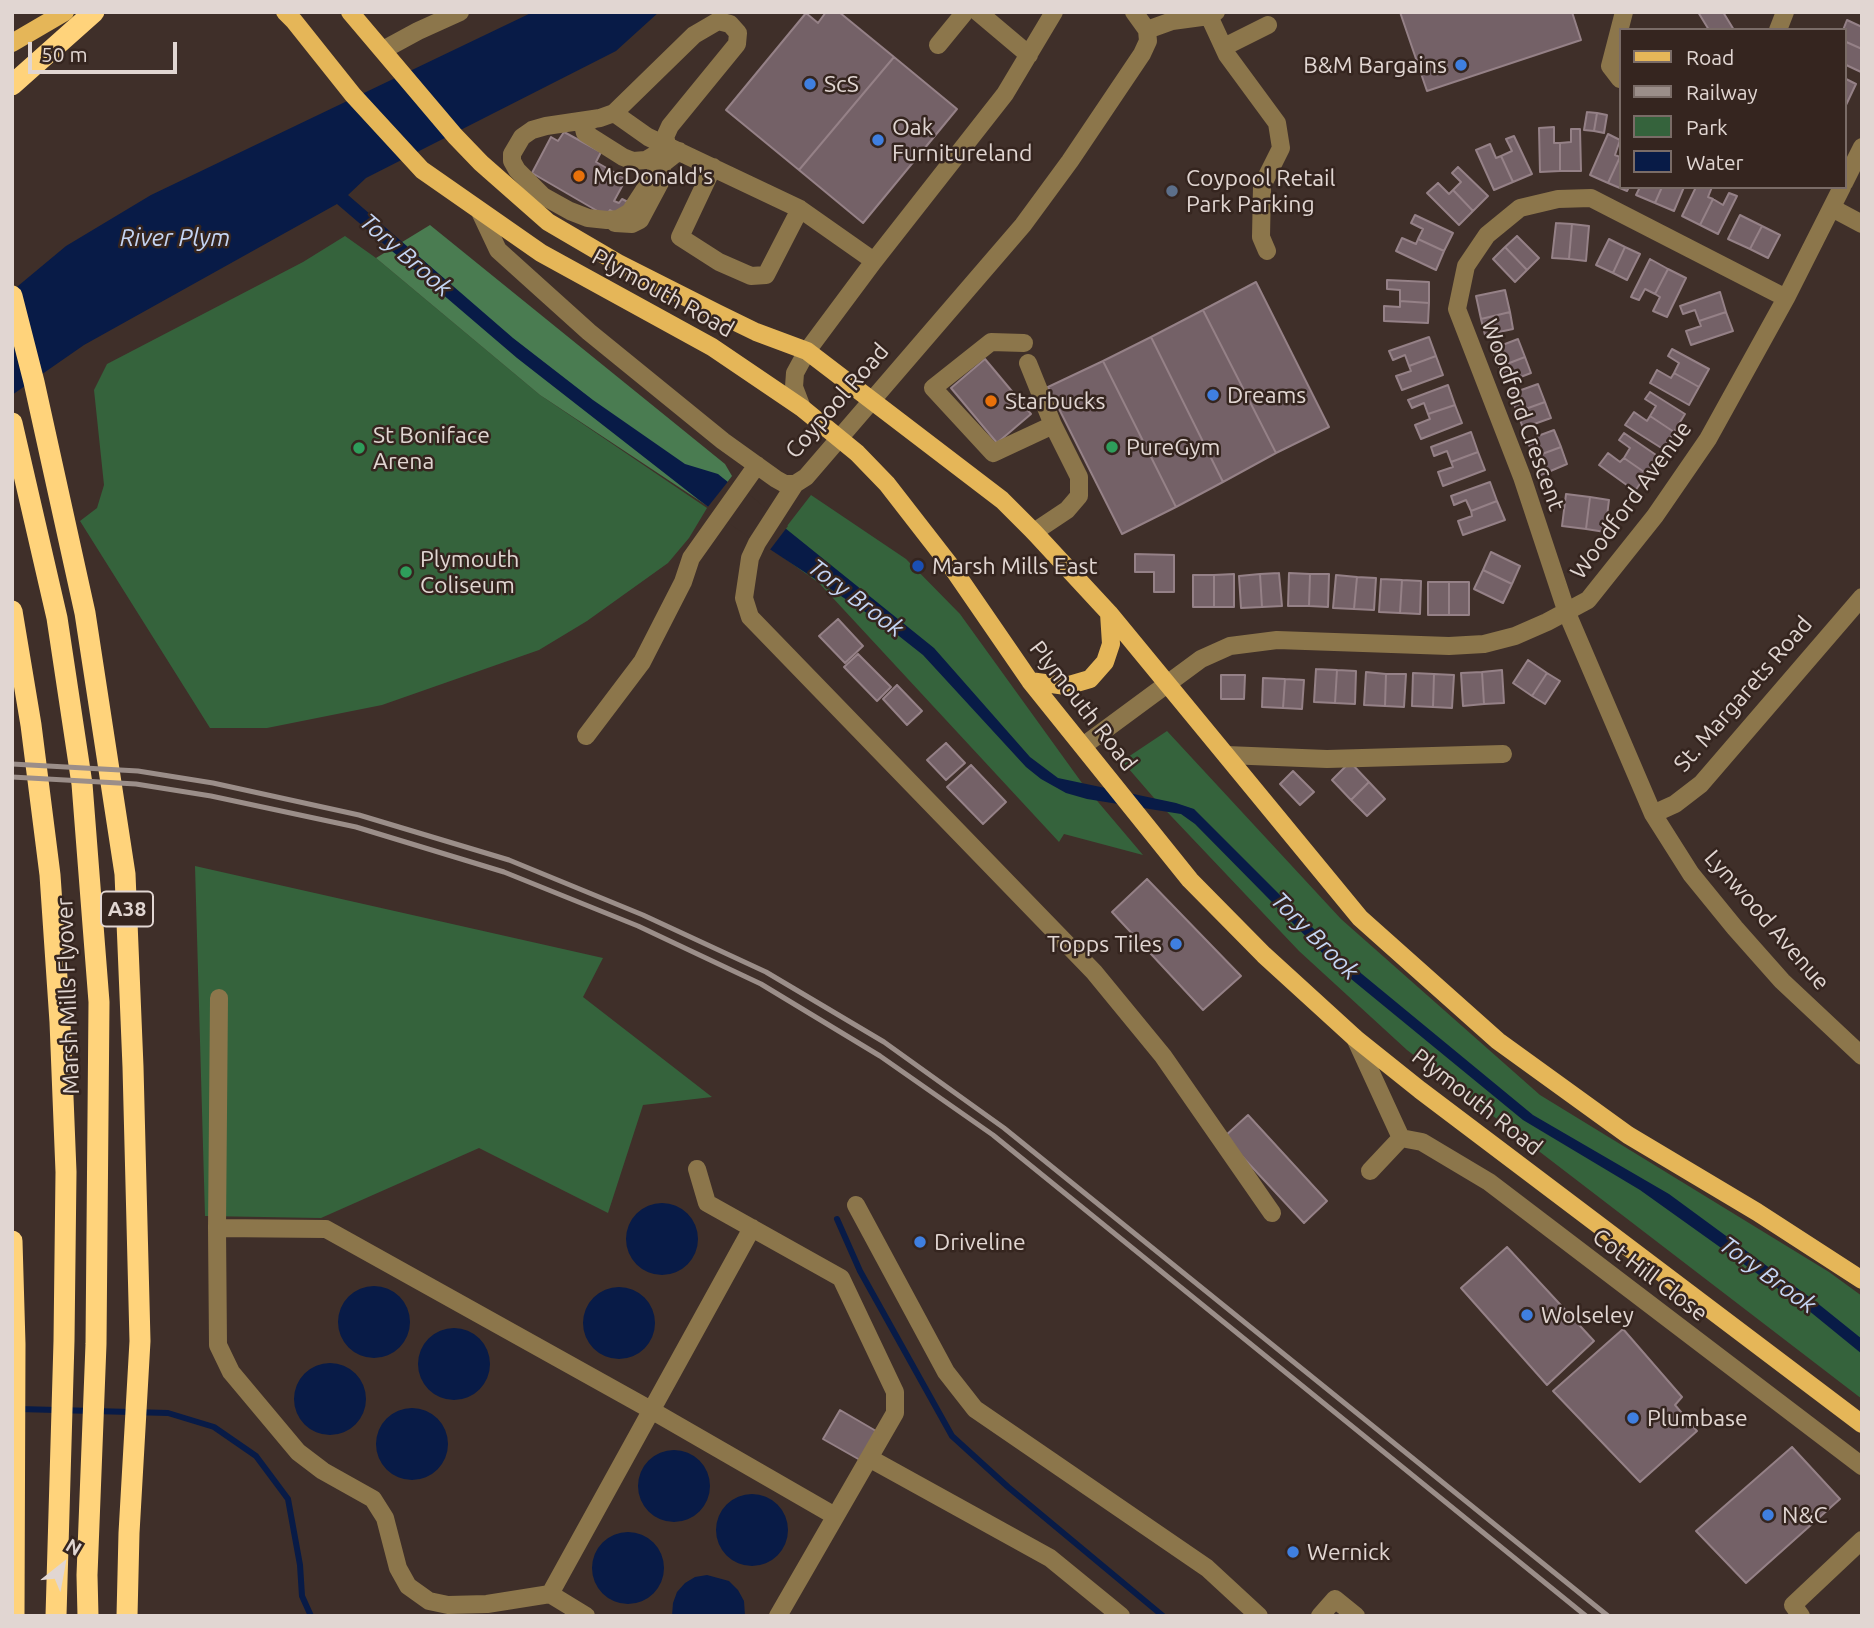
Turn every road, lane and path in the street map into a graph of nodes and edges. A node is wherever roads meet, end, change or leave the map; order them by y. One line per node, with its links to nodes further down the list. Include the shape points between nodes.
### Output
1 (65, 12): 14 (main road)
2 (94, 12): 20 (highway)
3 (285, 12): 30 (main road, Plymouth Road, via 422,170)
4 (350, 12): 17 (main road, Plymouth Road)
5 (460, 12): 17 (street)
6 (965, 12): 15 (street)
7 (978, 12): 18 (street)
8 (1054, 12): 18 (street, Coypool Road)
9 (1134, 12): 12 (street)
10 (1213, 14): 12 (street); 16 (street)
11 (1268, 25): 16 (street)
12 (1147, 30): 43 (street, Coypool Road, via 1142,54 1024,225 806,477)
13 (1618, 35): 19 (street, via 1610,66)
14 (12, 43)
15 (938, 45)
16 (1224, 47): 32 (street, via 1277,122 1281,148 1262,186 1261,237)
17 (383, 50): 37 (main road, Plymouth Road, via 455,136 548,222 717,313)
18 (1029, 55): 33 (street, Coypool Road, via 972,138)
19 (1618, 76)
20 (12, 85)
21 (614, 113): 22 (street); 24 (street); 24 (street, via 694,35 718,21 730,24 738,33 737,44 670,126 665,137)
22 (594, 119): 24 (street, via 585,134 633,161); 24 (street, via 532,130 512,154 512,161 543,196 588,218 618,219 630,212)
23 (1862, 147): 26 (street, Woodford Avenue)
24 (673, 149): 25 (street)
25 (713, 167): 29 (street); 29 (street, via 680,237 719,262 751,276 766,275)
26 (1846, 178)
27 (1841, 189): 28 (street, Woodford Avenue)
28 (1832, 208): 31 (street); 35 (street, Woodford Avenue)
29 (800, 209): 33 (street)
30 (481, 214): 39 (main road, Plymouth Road, via 541,253 712,347); 42 (street, Coypool Road, via 498,250 524,275 680,407)
31 (1862, 224)
32 (1267, 251)
33 (874, 261): 37 (street, Coypool Road)
34 (12, 296): 78 (highway, A38, via 85,613 125,874 140,1341)
35 (1786, 298): 48 (street, Woodford Avenue, via 1708,439 1655,516 1588,600); 48 (street, Woodford Crescent, via 1591,198 1558,199 1520,208 1487,235 1466,266 1457,309 1522,477)
36 (1024, 343): 41 (street, via 991,342 933,388 993,453)
37 (807, 351): 39 (street, Coypool Road, via 795,373 794,387); 44 (main road, Plymouth Road, via 1002,500)
38 (1028, 363): 41 (street)
39 (802, 408): 49 (main road, Plymouth Road, via 887,484)
40 (12, 423): 77 (highway, Marsh Mills Flyover / A38, via 61,643 82,785 99,1002)
41 (1053, 425): 44 (street, via 1079,477 1079,496 1067,510)
42 (757, 465): 43 (street, Coypool Road, via 785,484); 51 (street, via 691,558 642,662)
43 (795, 484): 63 (street, via 750,558 744,598 750,617 1094,972 1163,1056)
44 (1034, 531): 47 (main road, Plymouth Road)
45 (1862, 597): 55 (street, St. Margarets Road, via 1701,784)
46 (12, 611): 76 (highway, Marsh Mills Flyover, via 50,875 61,1022 66,1172)
47 (1109, 613): 49 (main road, via 1111,644 1105,662 1090,679 1066,686); 50 (main road, Plymouth Road)
48 (1567, 613): 50 (street, Woodford Avenue, via 1484,644 1276,639 1230,646 1200,659); 55 (street, Lynwood Avenue)
49 (1030, 681): 52 (main road, Plymouth Road)
50 (1167, 682): 52 (street, Woodford Avenue); 54 (main road, Plymouth Road)
51 (586, 736)
52 (1083, 746): 57 (main road, Plymouth Road, via 1190,880)
53 (1503, 754): 54 (street, via 1326,759)
54 (1226, 755): 67 (main road, Plymouth Road, via 1360,918 1498,1041 1628,1135)
55 (1653, 814): 58 (street, Lynwood Avenue, via 1691,874 1742,936 1782,981)
56 (219, 998): 64 (street)
57 (1355, 1038): 59 (street); 69 (main road, Plymouth Road)
58 (1862, 1056)
59 (1401, 1138): 61 (street); 71 (street, Cot Hill Close, via 1422,1142 1489,1182)
60 (697, 1169): 65 (street, via 707,1203)
61 (1370, 1171)
62 (856, 1205): 82 (street, via 946,1372 975,1409 1207,1568)
63 (1272, 1213)
64 (217, 1228): 68 (street, via 326,1229); 74 (street, via 218,1345 231,1372 298,1452 373,1499 385,1518 398,1568 408,1586 429,1601 448,1605)
65 (752, 1228): 68 (street); 70 (street, via 841,1278 895,1392 895,1413)
66 (12, 1241): 75 (highway)
67 (1862, 1280)
68 (652, 1410): 72 (street); 74 (street)
69 (1862, 1424)
70 (869, 1458): 72 (street); 81 (street, via 1050,1558)
71 (1862, 1466)
72 (835, 1516): 80 (street)
73 (1862, 1540): 85 (street, via 1793,1605)
74 (550, 1594): 79 (street)
75 (14, 1616)
76 (56, 1616)
77 (88, 1616)
78 (127, 1616)
79 (586, 1616)
80 (778, 1616)
81 (1121, 1616)
82 (1259, 1616)
83 (1320, 1616): 84 (street, via 1335,1599)
84 (1356, 1616)
85 (1801, 1616)

